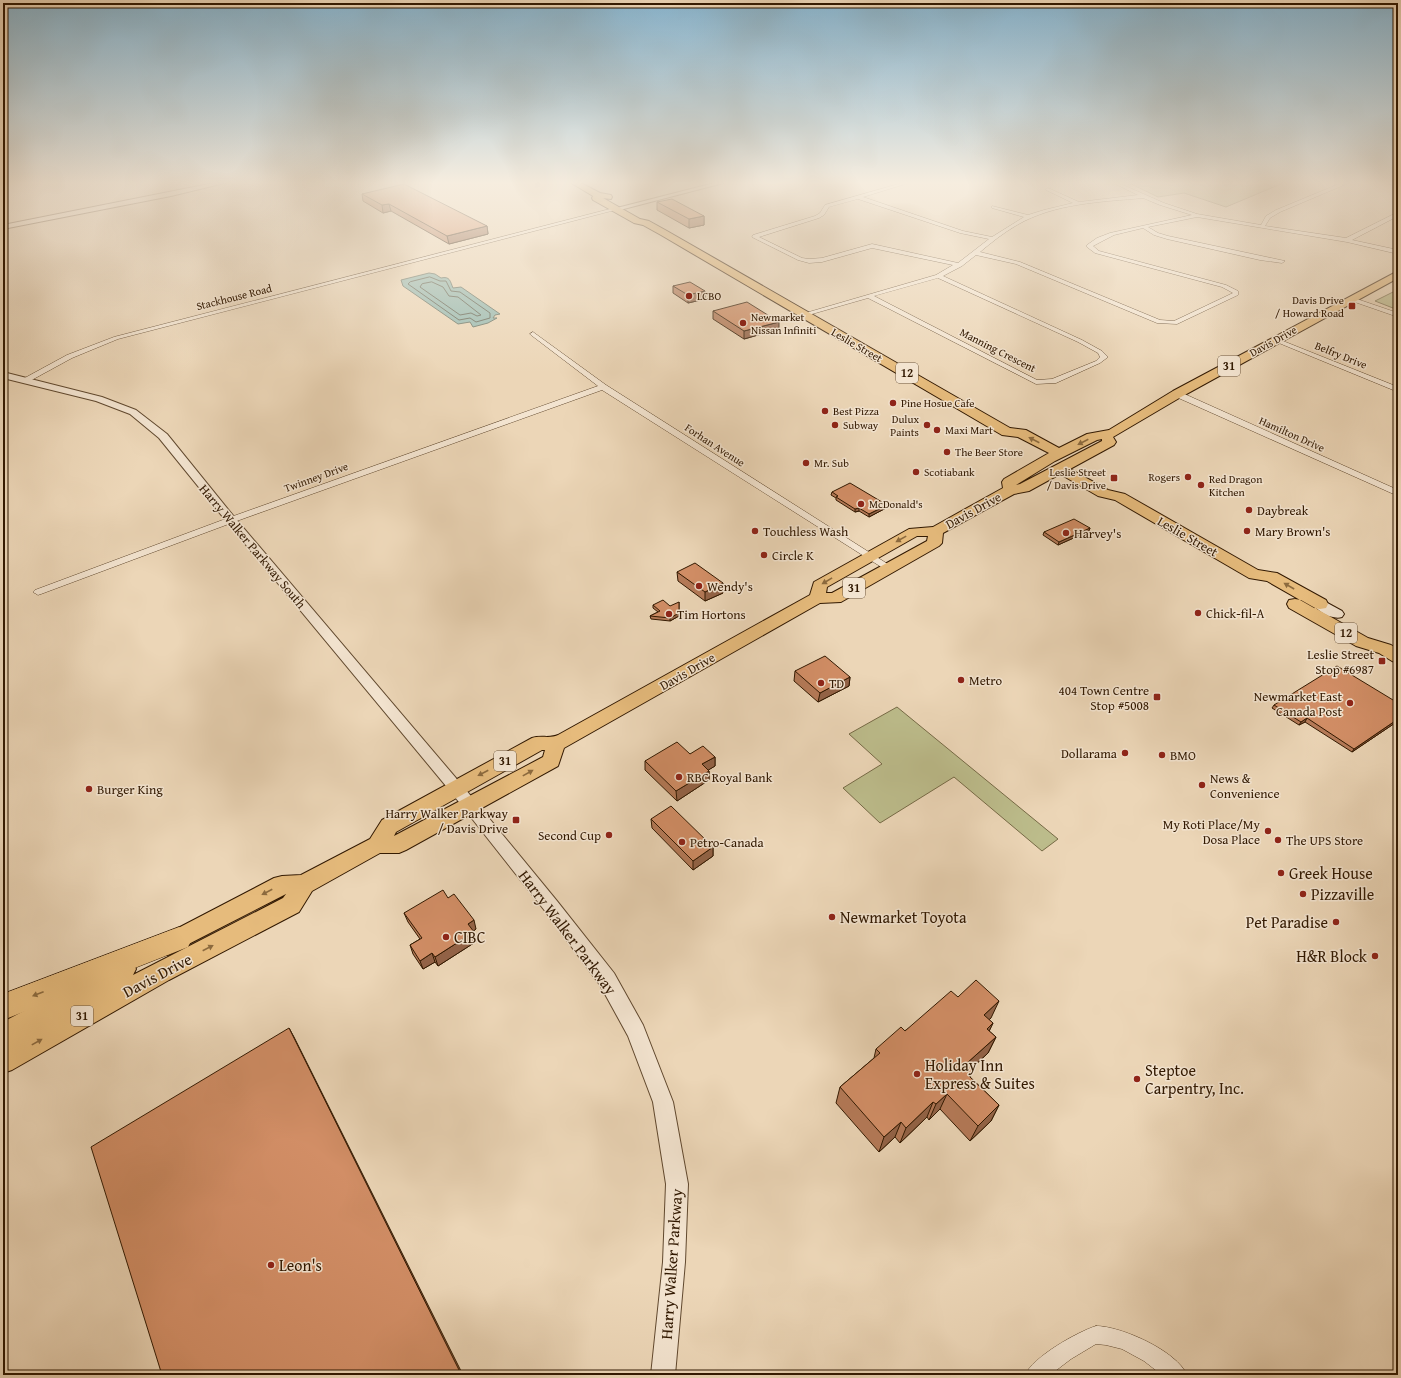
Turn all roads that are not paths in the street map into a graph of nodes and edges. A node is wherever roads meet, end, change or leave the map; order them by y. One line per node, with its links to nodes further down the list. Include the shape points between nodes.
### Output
1 (475, 245): 21 (street, Stackhouse Road, via 116,338 84,349)
2 (686, 245): 16 (main road, Leslie Street / 12)
3 (771, 245): 11 (street, via 809,261 822,260 872,246)
4 (986, 245): 9 (street)
5 (1090, 245): 9 (street, via 1097,252 1224,286 1236,294 1167,324 1147,318 1018,263)
6 (1204, 245): 10 (street)
7 (1370, 245): 8 (street)
8 (1398, 252)
9 (977, 253): 11 (street)
10 (1282, 262)
11 (960, 265): 13 (street)
12 (1398, 274): 15 (main road, Davis Drive / 31)
13 (938, 276): 14 (street); 14 (street, Manning Crescent, via 1080,341 1104,357 1053,382 1036,382)
14 (869, 296): 16 (street)
15 (1351, 299): 17 (street); 19 (main road, Davis Drive / 31)
16 (805, 314): 25 (main road, Leslie Street / 12)
17 (1398, 315)
18 (533, 334): 22 (street, Forhan Avenue)
19 (1276, 340): 23 (street, Belfry Drive); 24 (main road, Davis Drive / 31)
20 (3, 375): 21 (street, Harry Walker Parkway South)
21 (25, 380): 32 (street, Harry Walker Parkway South, via 99,399 133,412 163,436)
22 (602, 387): 32 (street, Twinney Drive); 34 (street, Forhan Avenue)
23 (1398, 390)
24 (1178, 394): 26 (main road, Davis Drive / 31); 31 (street, Hamilton Drive)
25 (1007, 432): 27 (main road, Leslie Street / 12, one-way to 25, via 1021,434); 28 (main road, Leslie Street / 12, via 1008,438)
26 (1108, 436): 27 (main road, Davis Drive / 31, one-way to 27, via 1094,436); 29 (main road, Davis Drive / 31, via 1109,442)
27 (1059, 453): 28 (main road, Davis Drive / 31); 29 (main road, Leslie Street / 12)
28 (1047, 460): 29 (main road, Leslie Street / 12); 30 (main road, Davis Drive / 31, via 1009,482)
29 (1067, 465): 30 (main road, Davis Drive / 31, via 1024,488); 36 (main road, Leslie Street / 12, via 1103,493 1120,497)
30 (1010, 490): 33 (main road, Davis Drive / 31)
31 (1398, 493)
32 (231, 520): 37 (street, Twinney Drive); 43 (street, Harry Walker Parkway South)
33 (936, 531): 34 (main road, Davis Drive / 31, one-way to 34, via 914,532); 35 (main road, Davis Drive / 31, via 934,543)
34 (869, 557): 35 (street, Forhan Avenue); 38 (main road, Davis Drive / 31, one-way to 38, via 820,585)
35 (889, 568): 38 (main road, Davis Drive / 31, via 835,598)
36 (1255, 575): 39 (main road, Leslie Street / 12, one-way to 36, via 1272,577); 41 (main road, Leslie Street / 12, via 1259,583 1362,642)
37 (38, 592)
38 (817, 598): 42 (main road, Davis Drive / 31)
39 (1320, 604): 40 (main road, Leslie Street / 12)
40 (1337, 614): 41 (main road, Leslie Street / 12, via 1374,635)
41 (1392, 653)
42 (556, 744): 43 (main road, Davis Drive / 31, one-way to 43, via 539,743); 44 (main road, Davis Drive / 31, one-way to 42, via 551,761)
43 (456, 788): 44 (street, Harry Walker Parkway); 45 (main road, Davis Drive / 31, via 389,826)
44 (470, 806): 45 (main road, Davis Drive / 31, via 399,844); 51 (street, Harry Walker Parkway, via 607,979 636,1032 663,1102 677,1184 674,1262)
45 (377, 845): 46 (main road, Davis Drive / 31)
46 (304, 884): 47 (main road, Davis Drive / 31, one-way to 47, via 282,884); 50 (main road, Davis Drive / 31, one-way to 46, via 161,972 291,905)
47 (179, 939): 48 (highway, one-way to 48); 49 (main road, Davis Drive / 31)
48 (3, 1007)
49 (3, 1035)
50 (3, 1061)
51 (663, 1375)
52 (1035, 1375): 53 (street, via 1077,1345 1096,1335 1119,1338 1143,1350)
53 (1177, 1375)

